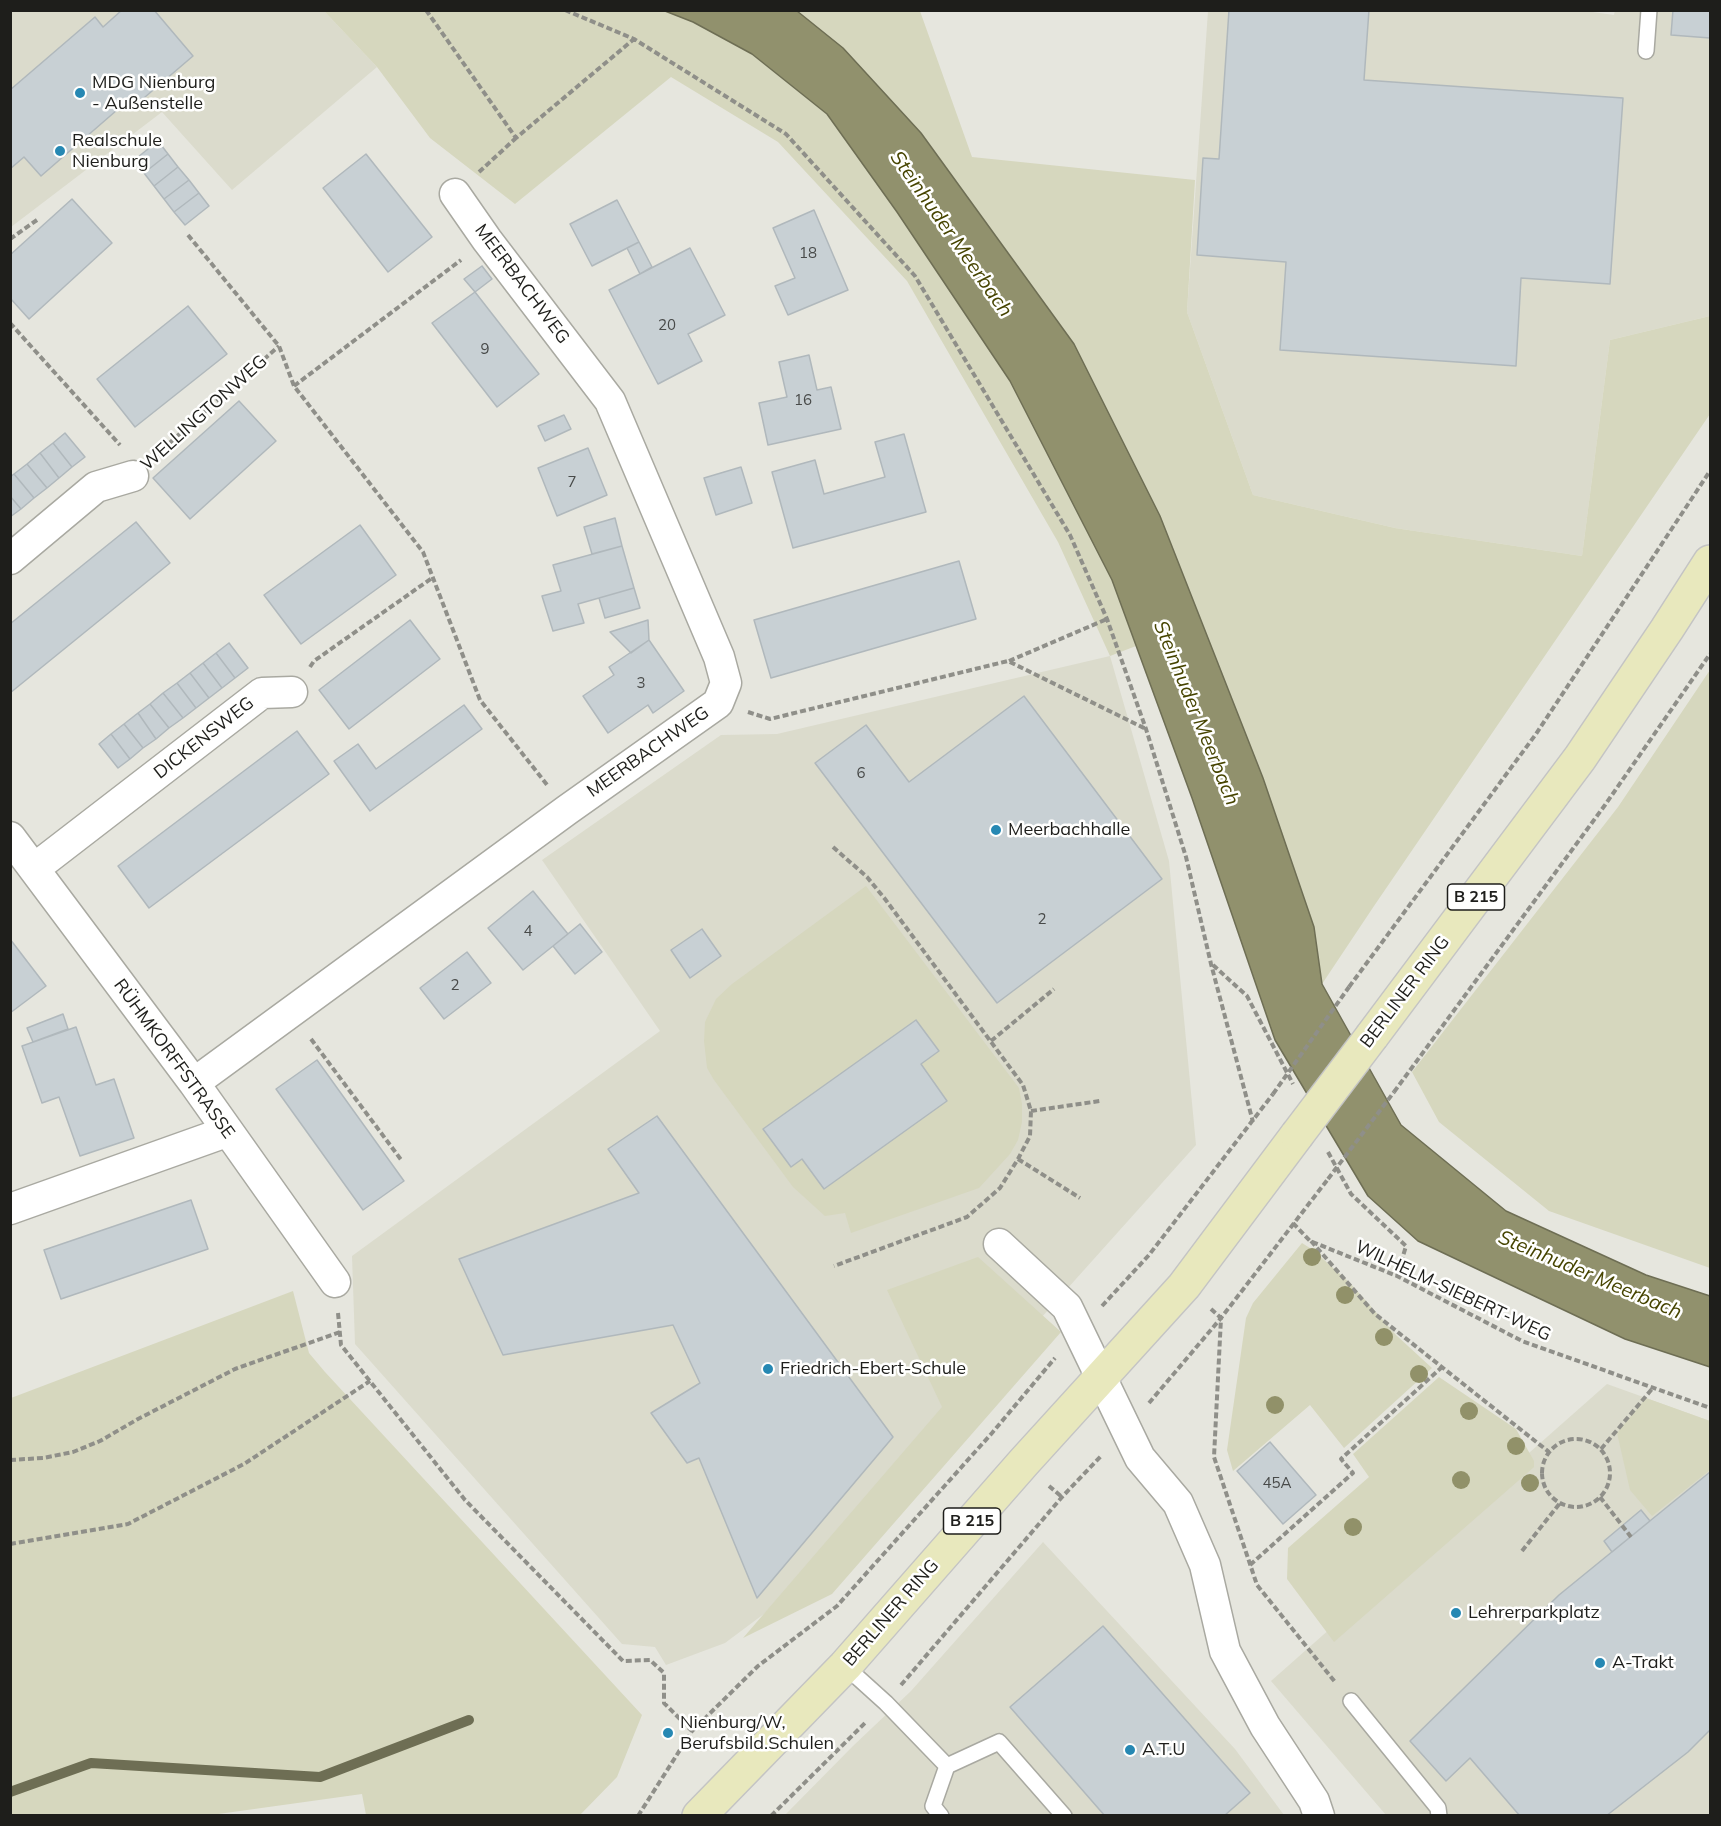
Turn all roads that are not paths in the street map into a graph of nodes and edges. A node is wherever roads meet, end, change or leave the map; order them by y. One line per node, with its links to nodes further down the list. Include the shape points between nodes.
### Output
1 (1649, 10): 2 (lane)
2 (1646, 51)
3 (455, 194): 10 (street, MEERBACHWEG, via 610,401 719,657 726,684 718,703)
4 (133, 476): 5 (street, WELLINGTONWEG, via 96,487)
5 (10, 559)
6 (1710, 562): 15 (main road, BERLINER RING / B 215, bridge, via 1580,758 1184,1286)
7 (292, 692): 9 (street, DICKENSWEG, via 262,693)
8 (10, 837): 9 (street, RÜHMKORFFSTRASSE)
9 (35, 868): 10 (street, RÜHMKORFFSTRASSE)
10 (194, 1083): 11 (street, RÜHMKORFFSTRASSE)
11 (226, 1132): 12 (street); 14 (street, RÜHMKORFFSTRASSE)
12 (10, 1209)
13 (999, 1244): 15 (street, via 1067,1307)
14 (335, 1282)
15 (1101, 1377): 16 (main road, BERLINER RING / B 215); 22 (street, via 1140,1458 1178,1503 1205,1565 1225,1651)
16 (845, 1665): 18 (lane); 19 (main road, BERLINER RING / B 215)
17 (1352, 1701): 23 (lane)
18 (947, 1766): 20 (lane, via 933,1806); 21 (lane, via 999,1742)
19 (699, 1815)
20 (941, 1815)
21 (1064, 1815)
22 (1319, 1815)
23 (1439, 1815)

